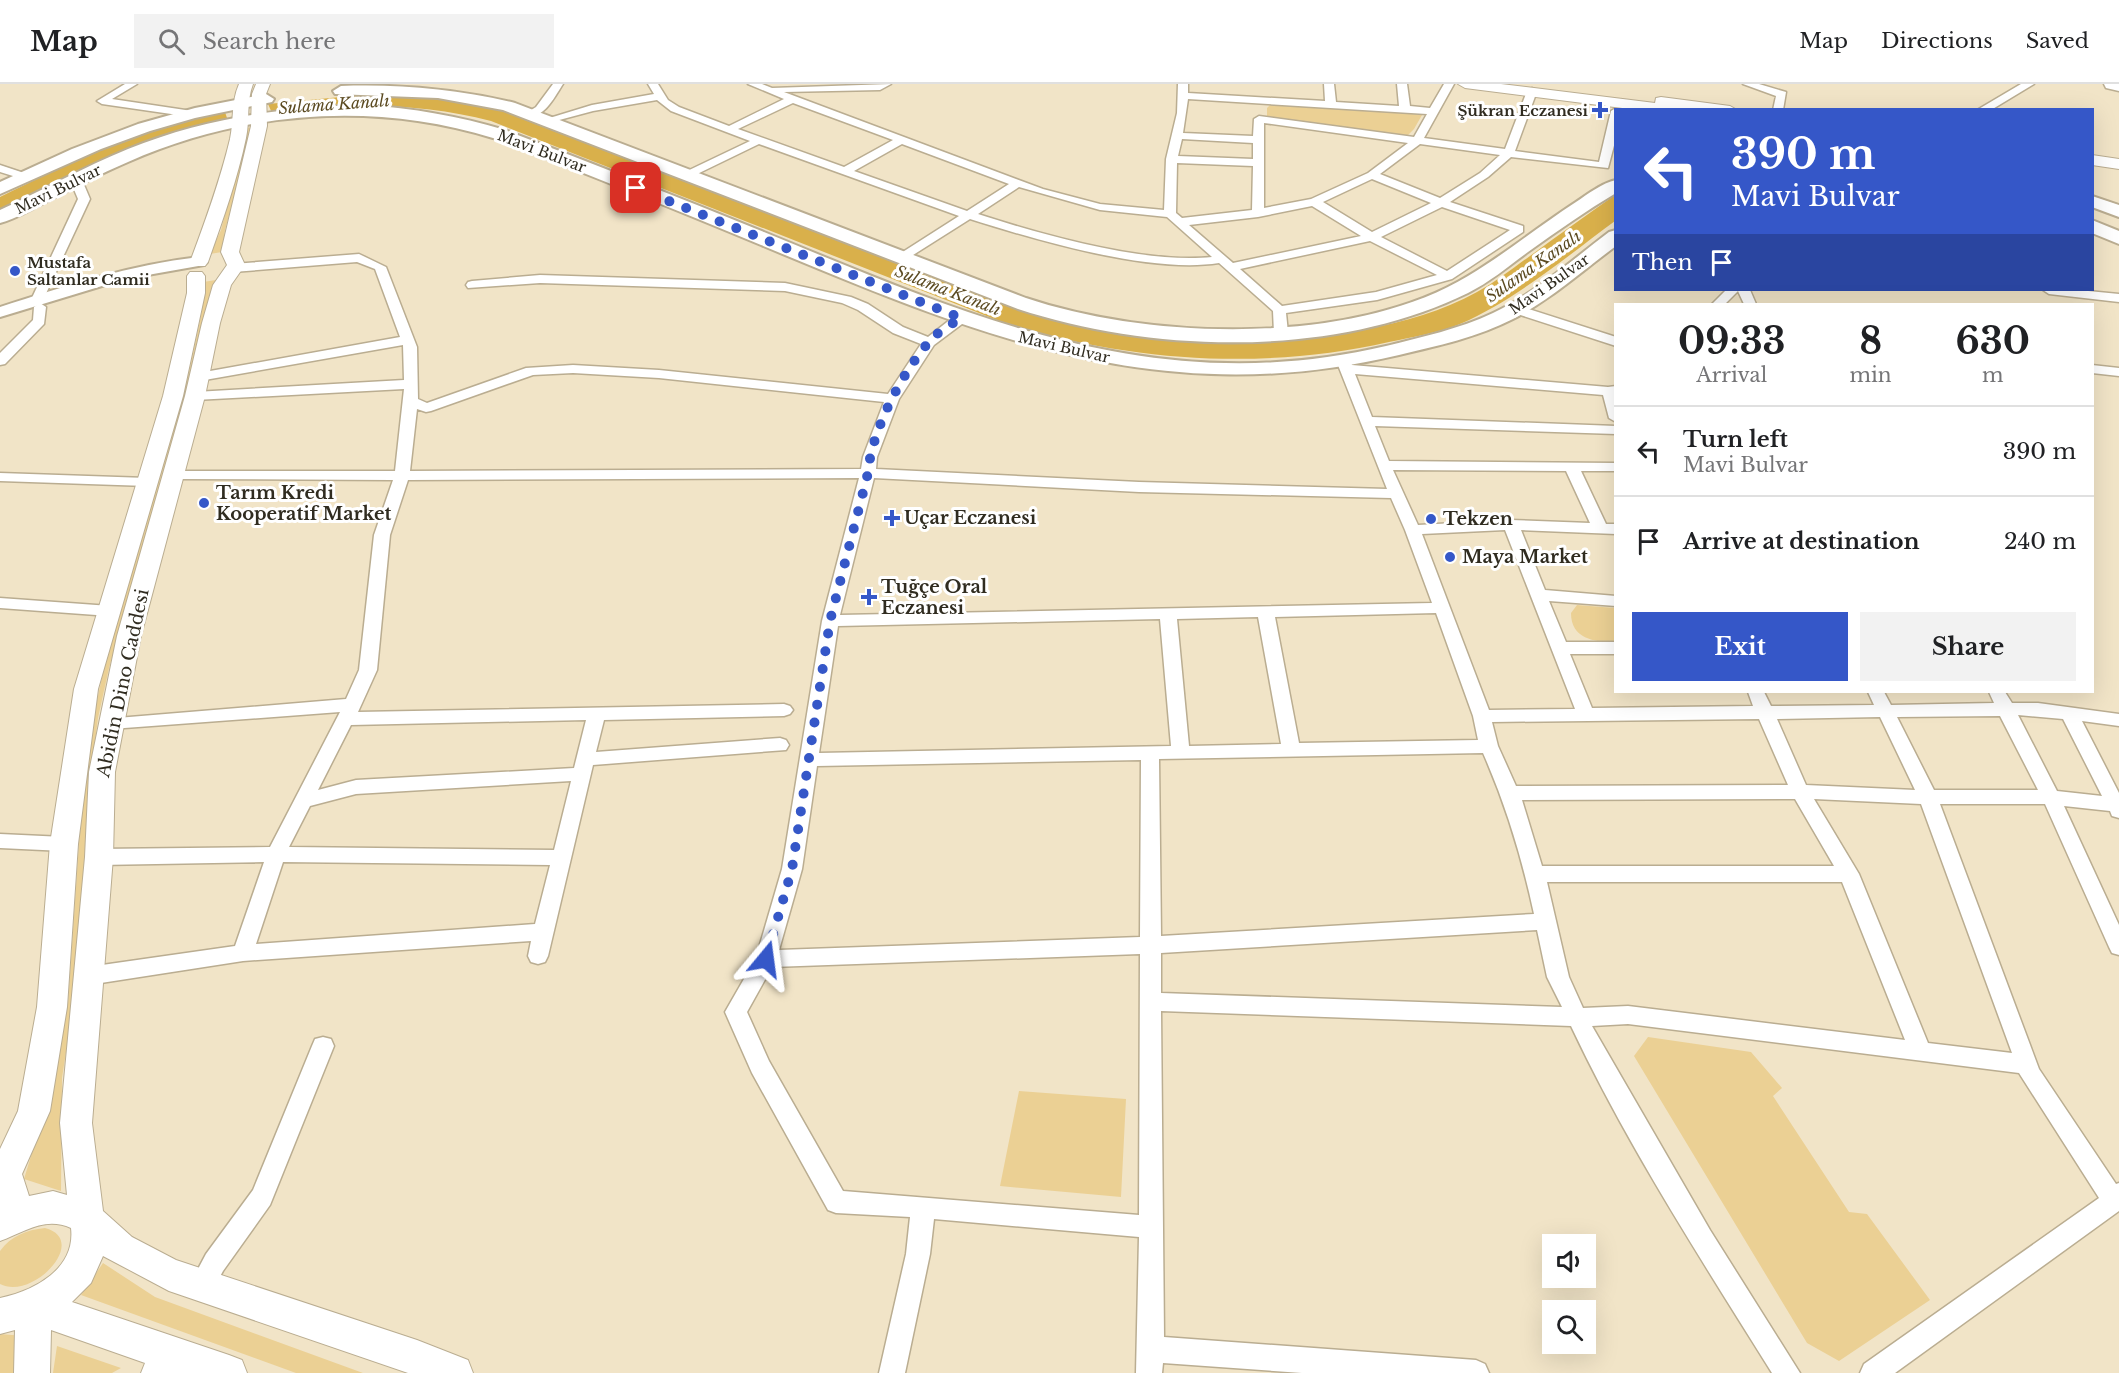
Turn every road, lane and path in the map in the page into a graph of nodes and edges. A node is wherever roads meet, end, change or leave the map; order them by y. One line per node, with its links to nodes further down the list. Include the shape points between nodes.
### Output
1 (132, 84): 34 (street, via 102,101)
2 (246, 84): 23 (main road)
3 (653, 84): 20 (street)
4 (753, 84): 17 (street)
5 (886, 84): 17 (street)
6 (1329, 84): 25 (street)
7 (1401, 84): 32 (street)
8 (1449, 84): 33 (street)
9 (1465, 84): 19 (main road)
10 (1516, 84): 29 (main road)
11 (1748, 84): 30 (street, via 1782,94)
12 (2029, 84): 31 (street)
13 (2114, 84): 14 (highway)
14 (2119, 85)
15 (355, 87): 26 (main road, Mavi Bulvar); 35 (main road, Mavi Bulvar, via 470,97)
16 (555, 88): 24 (street); 35 (street, via 540,109)
17 (765, 89): 21 (street)
18 (1184, 90): 22 (street); 39 (street)
19 (1532, 92): 27 (main road); 44 (street)
20 (661, 96): 24 (street); 38 (street, via 675,109)
21 (792, 99): 38 (street); 40 (street)
22 (1258, 100): 25 (street, via 1273,97); 37 (street)
23 (239, 103): 26 (main road, Mavi Bulvar); 34 (main road, Mavi Bulvar)
24 (575, 103): 35 (street)
25 (1331, 105): 32 (street)
26 (255, 107): 56 (main road, Mavi Bulvar, via 211,129 156,145); 74 (main road, Abidin Dino Caddesi, via 230,252); 76 (main road, Abidin Dino Caddesi, via 234,156); 87 (main road, Mavi Bulvar, via 365,109 424,114 473,124)
27 (1616, 107): 28 (main road)
28 (1637, 108)
29 (1714, 108)
30 (1778, 108)
31 (1986, 108)
32 (1405, 109): 33 (street)
33 (1435, 111): 43 (street)
34 (192, 114): 55 (main road, Mavi Bulvar, via 84,149)
35 (540, 117): 53 (main road, Mavi Bulvar)
36 (1614, 117): 44 (street, via 1604,166)
37 (1259, 119): 41 (street); 43 (street)
38 (729, 130): 42 (street)
39 (1178, 136): 41 (street); 47 (street)
40 (901, 140): 52 (street); 57 (street)
41 (1260, 140): 49 (street)
42 (758, 141): 52 (street); 53 (street)
43 (1416, 142): 44 (street); 54 (street)
44 (1509, 153): 62 (street)
45 (2094, 154): 46 (main road)
46 (2119, 157)
47 (1172, 159): 49 (street); 65 (street)
48 (2094, 160): 50 (main road)
49 (1257, 163): 64 (street)
50 (2119, 164)
51 (0, 168): 55 (street)
52 (845, 171): 66 (street)
53 (687, 175): 73 (main road, Mavi Bulvar)
54 (1372, 175): 60 (street); 62 (street)
55 (26, 177): 59 (main road, Mavi Bulvar)
56 (76, 180): 67 (main road, Mavi Bulvar); 82 (street, via 84,199)
57 (1018, 183): 65 (street, via 1100,207); 66 (street)
58 (1614, 185): 89 (main road, Mavi Bulvar, via 1462,288 1390,315)
59 (0, 189)
60 (1314, 202): 64 (street); 70 (street)
61 (2094, 202): 63 (main road)
62 (1441, 203): 70 (street); 77 (street, via 1519,229)
63 (2119, 211)
64 (1258, 213): 68 (street)
65 (1170, 214): 68 (street)
66 (969, 216): 73 (street); 75 (street, via 1086,248 1202,264)
67 (0, 217)
68 (1180, 222): 75 (street)
69 (2094, 227): 72 (main road)
70 (1372, 237): 75 (street); 77 (street)
71 (1614, 237): 84 (main road, Mavi Bulvar)
72 (2119, 238)
73 (903, 258): 89 (main road, Mavi Bulvar, via 1073,318 1170,332)
74 (233, 263): 76 (main road, via 216,276); 90 (street, via 359,258 380,267); 97 (main road, Abidin Dino Caddesi, via 222,285)
75 (1227, 263): 85 (street)
76 (197, 269): 82 (street); 110 (main road, Abidin Dino Caddesi, via 173,396)
77 (1448, 276): 85 (street, via 1377,296)
78 (472, 285): 92 (street, via 540,279 785,287 846,300 898,330)
79 (1732, 291): 83 (street)
80 (2058, 291): 81 (street)
81 (2119, 298)
82 (39, 303): 86 (street); 88 (street); 93 (street, via 39,321)
83 (1719, 303)
84 (1516, 309): 91 (street); 94 (main road, Mavi Bulvar, via 1473,329)
85 (1280, 310): 89 (street)
86 (0, 312)
87 (961, 318): 92 (street); 94 (main road, Mavi Bulvar, via 1031,340 1118,360 1236,368)
88 (0, 320)
89 (1281, 333)
90 (408, 340): 97 (street); 99 (street)
91 (1614, 341)
92 (929, 342): 100 (street)
93 (0, 361)
94 (1345, 365): 98 (street); 101 (street)
95 (2094, 369): 96 (street)
96 (2119, 372)
97 (197, 387): 99 (street); 107 (main road, Abidin Dino Caddesi)
98 (1614, 391)
99 (411, 392): 100 (street, via 426,408 531,371 573,369 659,374); 108 (street)
100 (892, 399): 106 (street, via 870,457)
101 (1367, 421): 102 (street); 103 (street)
102 (1614, 429)
103 (1383, 465): 104 (street); 111 (street)
104 (1572, 467): 105 (street); 113 (street)
105 (1614, 467)
106 (868, 473): 108 (street); 111 (street, via 1138,487); 122 (street)
107 (174, 475): 108 (street); 138 (main road, Abidin Dino Caddesi, via 129,636)
108 (402, 475): 131 (street, via 382,534 368,670)
109 (0, 477): 110 (street)
110 (147, 482): 120 (main road, Abidin Dino Caddesi)
111 (1397, 494): 114 (street)
112 (1511, 525): 113 (street); 114 (street); 115 (street)
113 (1608, 528)
114 (1413, 531): 118 (street)
115 (1539, 595): 116 (street); 123 (street)
116 (1614, 601)
117 (0, 603): 120 (street)
118 (1441, 609): 119 (street); 136 (street)
119 (1265, 610): 121 (street); 141 (street)
120 (110, 611): 153 (main road, Abidin Dino Caddesi, via 86,689)
121 (1168, 613): 122 (street); 143 (street)
122 (830, 621): 144 (street)
123 (1560, 648): 124 (street); 135 (street)
124 (1614, 648)
125 (1756, 693): 132 (street)
126 (1877, 693): 130 (street)
127 (1998, 693): 128 (street)
128 (2006, 709): 130 (street); 133 (street); 149 (street)
129 (784, 710): 134 (street)
130 (1886, 710): 132 (street); 148 (street)
131 (349, 712): 134 (street); 138 (street); 150 (street)
132 (1765, 712): 135 (street); 146 (street)
133 (2068, 713): 137 (street); 151 (street)
134 (596, 715): 145 (street)
135 (1586, 715): 136 (street)
136 (1482, 716): 140 (street)
137 (2119, 720)
138 (111, 723): 155 (main road, Abidin Dino Caddesi, via 102,772)
139 (780, 745): 145 (street)
140 (1490, 746): 141 (street); 147 (street)
141 (1291, 751): 143 (street)
142 (1150, 753): 143 (street); 144 (street); 162 (street)
143 (1181, 753)
144 (810, 760): 165 (street, via 792,869)
145 (583, 767): 150 (street, via 356,787); 156 (street)
146 (1800, 792): 147 (street); 148 (street); 158 (street)
147 (1509, 793): 157 (street)
148 (1928, 797): 149 (street); 171 (street)
149 (2051, 797): 151 (street); 161 (street)
150 (303, 801): 154 (street)
151 (2117, 808)
152 (0, 841): 153 (street)
153 (64, 844): 174 (main road, Abidin Dino Caddesi, via 52,1007 34,1111 5,1174)
154 (276, 854): 155 (street); 156 (street); 163 (street)
155 (99, 857): 166 (main road, Abidin Dino Caddesi)
156 (561, 858): 160 (street)
157 (1535, 874): 158 (street); 159 (street)
158 (1849, 874): 170 (street)
159 (1545, 921): 162 (street); 168 (street, via 1558,976)
160 (544, 932): 163 (street); 164 (street)
161 (2117, 938)
162 (1151, 945): 165 (street); 167 (street)
163 (243, 953): 166 (street)
164 (538, 956)
165 (766, 959): 173 (street, via 736,1012 760,1066 836,1202)
166 (88, 976): 175 (main road, Abidin Dino Caddesi, via 76,1123)
167 (1151, 1002): 168 (street); 176 (street)
168 (1578, 1017): 170 (street, via 1628,1015); 187 (street, via 1595,1054 1701,1238)
169 (323, 1047): 177 (street, via 262,1197 211,1266)
170 (1920, 1049): 171 (street)
171 (2026, 1064): 172 (street)
172 (2116, 1198): 188 (street)
173 (923, 1208): 176 (street); 185 (street, via 918,1254)
174 (6, 1214): 175 (main road, via 53,1207)
175 (87, 1219): 177 (main road, via 120,1249); 178 (main road, Abidin Dino Caddesi, via 91,1234 89,1252 78,1272 61,1290)
176 (1150, 1227): 180 (street)
177 (201, 1286): 184 (main road)
178 (34, 1307): 179 (main road, Abidin Dino Caddesi); 181 (main road); 182 (main road)
179 (0, 1316)
180 (1150, 1361): 186 (street)
181 (216, 1369): 183 (main road)
182 (32, 1373)
183 (159, 1373)
184 (455, 1373)
185 (892, 1373)
186 (1476, 1373)
187 (1787, 1373)
188 (1873, 1373)

